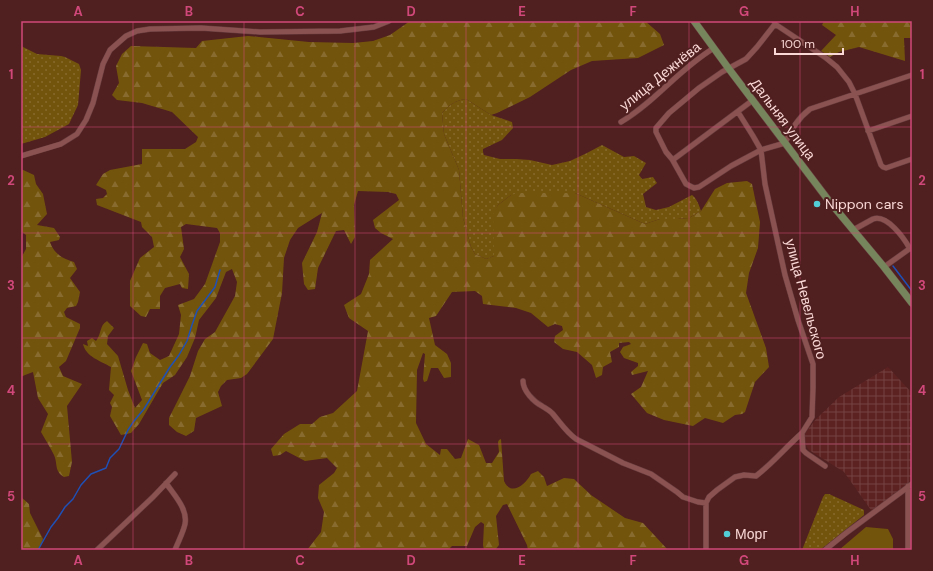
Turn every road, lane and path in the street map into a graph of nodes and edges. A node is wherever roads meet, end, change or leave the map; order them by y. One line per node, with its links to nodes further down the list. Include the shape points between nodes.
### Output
1 (389, 21): 15 (street, via 374,27 340,31 260,32 201,28 137,31 126,36 110,50 103,64 93,103 77,134 61,144)
2 (694, 21): 4 (main road, Дальняя улица)
3 (775, 23): 5 (street, via 746,59); 7 (street, via 837,67)
4 (714, 48): 5 (main road, Дальняя улица); 11 (street, улица Дежнёва, via 688,66 632,116)
5 (729, 68): 8 (main road, Дальняя улица); 16 (street, via 699,88 669,113 656,128 666,152)
6 (912, 75): 7 (street)
7 (856, 94): 12 (street); 13 (street, via 810,109 795,124)
8 (753, 100): 9 (street); 13 (main road, Дальняя улица)
9 (738, 112): 14 (street); 16 (street)
10 (912, 116): 12 (street)
11 (621, 122)
12 (868, 130): 17 (street, via 883,167)
13 (785, 143): 14 (street); 18 (main road, Дальняя улица)
14 (761, 150): 16 (street, via 694,188 686,184); 23 (street, улица Невельского, via 765,184 785,274 813,364 812,417)
15 (21, 156)
16 (672, 159)
17 (912, 159)
18 (853, 230): 19 (street, via 873,219 882,218 900,233); 20 (main road, Дальняя улица)
19 (911, 248): 20 (street)
20 (884, 267): 21 (main road, Дальняя улица)
21 (912, 303)
22 (523, 381): 28 (street, via 523,386 532,398 551,411 576,439 651,474 683,497)
23 (802, 434): 24 (street, via 806,453); 28 (street, улица Невельского, via 756,476 735,477 709,497)
24 (825, 466)
25 (175, 474): 26 (street)
26 (166, 483): 29 (street); 30 (street, via 186,513 185,526)
27 (910, 485): 32 (street); 33 (street)
28 (706, 503): 31 (street)
29 (97, 550)
30 (174, 550)
31 (706, 550)
32 (825, 550)
33 (908, 550)

